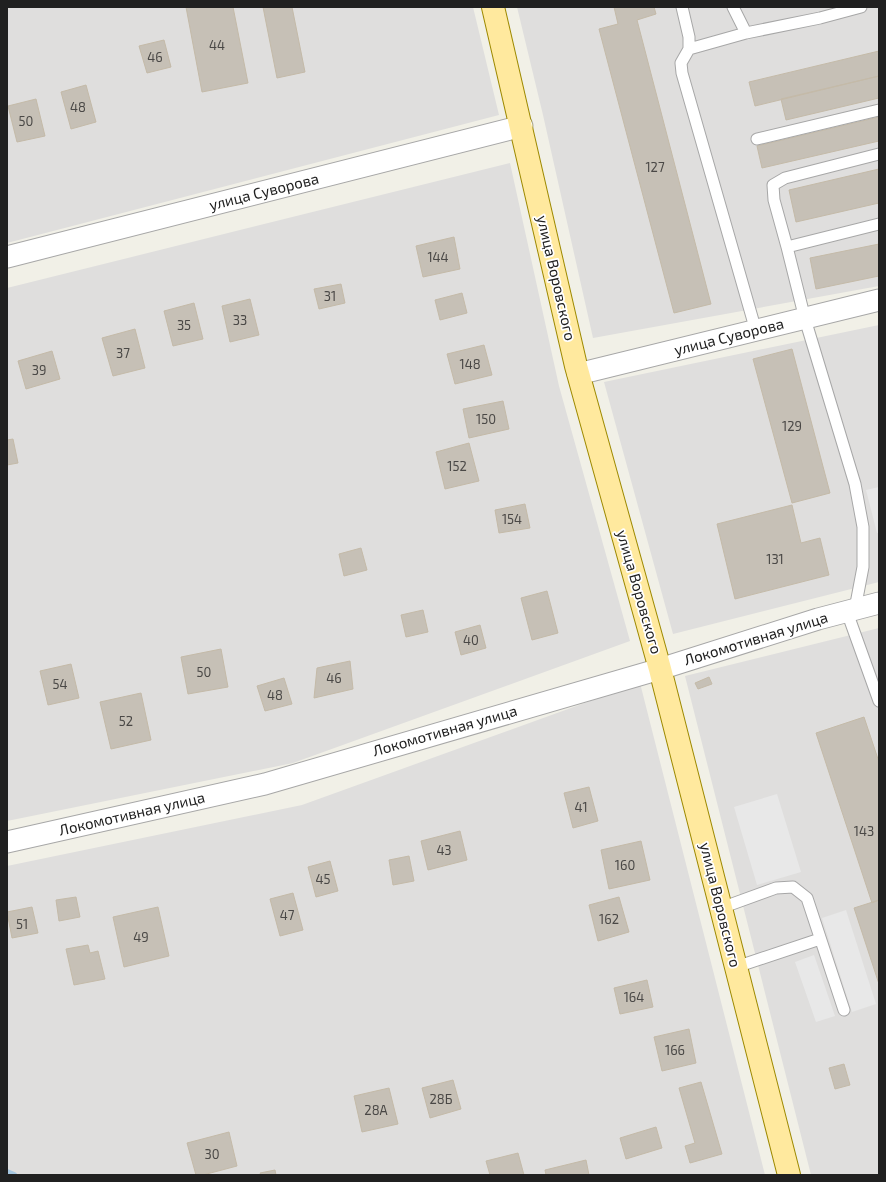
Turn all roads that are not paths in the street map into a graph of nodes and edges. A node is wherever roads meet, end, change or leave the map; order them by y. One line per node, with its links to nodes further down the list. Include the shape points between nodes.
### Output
1 (493, 7): 9 (main road, улица Воровского)
2 (682, 7): 7 (lane)
3 (733, 7): 6 (lane)
4 (861, 7): 5 (lane)
5 (818, 12): 6 (lane)
6 (746, 33): 7 (lane)
7 (689, 49): 17 (lane, via 682,63 682,73)
8 (879, 110): 10 (lane)
9 (522, 126): 14 (street, улица Суворова); 18 (main road, улица Воровского)
10 (757, 139)
11 (879, 154): 13 (lane, via 785,178 773,185 774,200)
12 (879, 224): 13 (lane)
13 (787, 247): 16 (lane)
14 (7, 257)
15 (879, 300): 16 (street, улица Суворова)
16 (805, 319): 17 (street, улица Суворова); 20 (lane, via 855,484 863,527 863,567)
17 (756, 331): 18 (street, улица Суворова)
18 (578, 374): 21 (main road, улица Воровского)
19 (879, 603): 20 (street, Локомотивная улица)
20 (851, 610): 21 (street, Локомотивная улица); 22 (lane)
21 (660, 668): 23 (street, Локомотивная улица, via 265,784); 24 (main road, улица Воровского)
22 (879, 701)
23 (7, 842)
24 (721, 908): 25 (lane, via 776,888 793,887 807,898); 26 (main road, улица Воровского)
25 (820, 939): 26 (lane); 27 (lane)
26 (736, 967): 28 (main road, улица Воровского)
27 (844, 1010)
28 (789, 1175)

